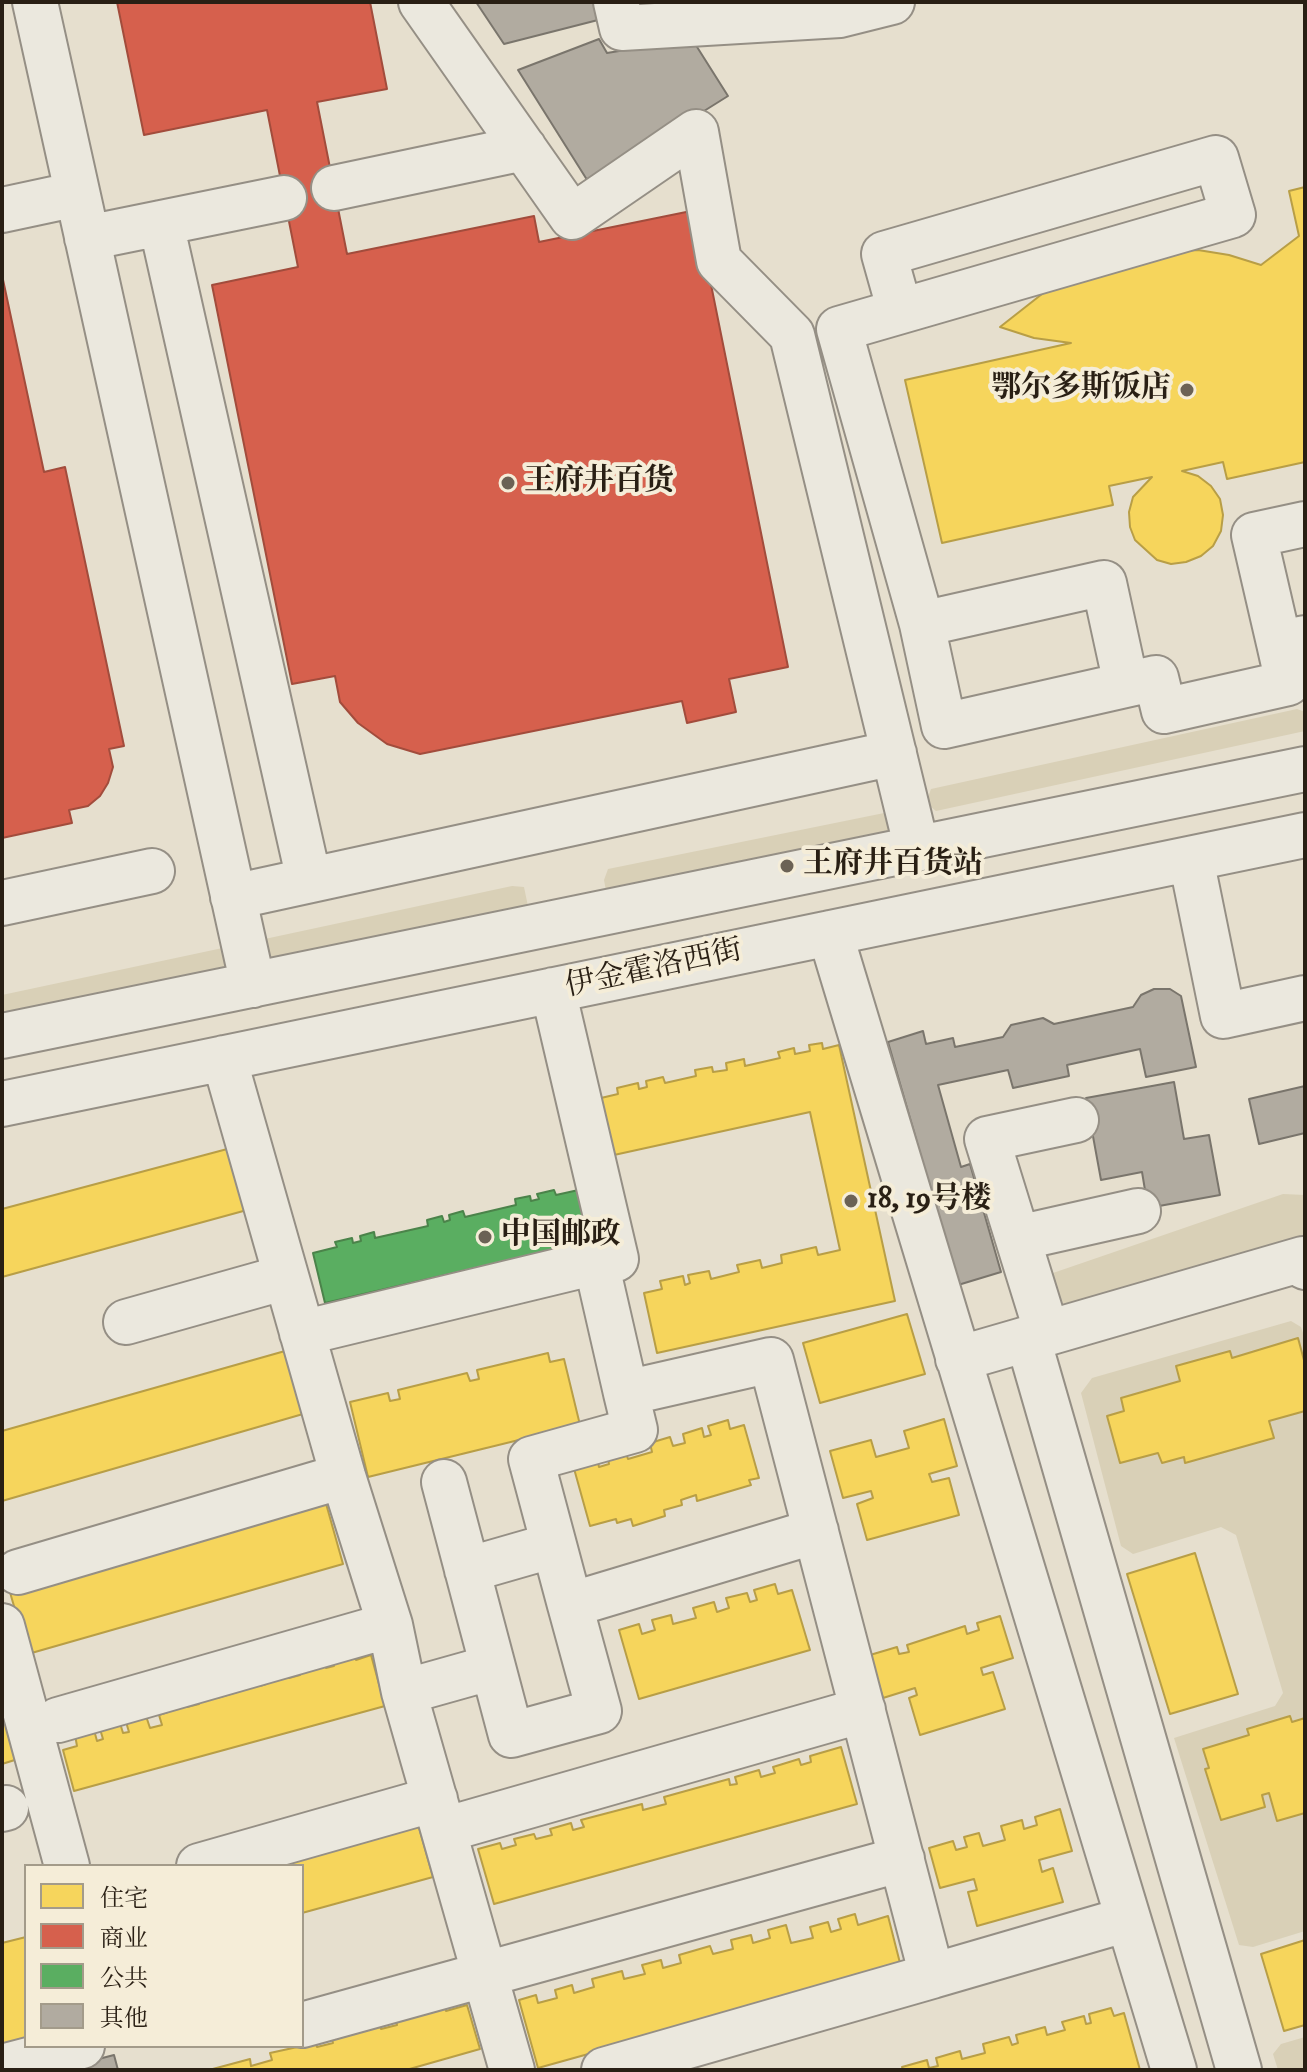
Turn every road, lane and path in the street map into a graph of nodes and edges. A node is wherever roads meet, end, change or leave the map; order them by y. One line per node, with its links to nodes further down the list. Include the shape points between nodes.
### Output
1 (35, 2): 8 (street)
2 (421, 2): 6 (street)
3 (616, 2): 5 (street, via 622,28)
4 (892, 2): 5 (street)
5 (838, 9)
6 (524, 148): 7 (street); 18 (street, via 572,217 696,132 719,261 792,335)
7 (334, 188)
8 (77, 194): 10 (street); 12 (street)
9 (284, 198): 11 (street)
10 (2, 210)
11 (161, 223): 12 (street); 24 (street)
12 (87, 238): 25 (street)
13 (900, 311): 13 (street, via 1233,215 1216,158 884,254); 15 (street, via 839,329)
14 (1305, 524): 16 (street, via 1254,535)
15 (922, 624): 17 (street, via 1104,583); 17 (street, via 944,726)
16 (1292, 640): 17 (street, via 1288,683 1164,711 1156,678)
17 (1126, 684)
18 (894, 753): 21 (street); 24 (street)
19 (1305, 769): 21 (street)
20 (1305, 835): 22 (street, 伊金霍洛西街)
21 (917, 849): 28 (street)
22 (1191, 859): 27 (street, 伊金霍洛西街); 30 (street, via 1223,1016)
23 (152, 871): 26 (street)
24 (309, 880): 25 (street)
25 (233, 897): 28 (street)
26 (2, 903)
27 (830, 933): 29 (street, 伊金霍洛西街); 43 (street)
28 (253, 985): 31 (street)
29 (553, 990): 32 (street, 伊金霍洛西街); 37 (street, via 616,1259)
30 (1305, 998)
31 (2, 1036)
32 (224, 1058): 33 (street, 伊金霍洛西街); 39 (street)
33 (2, 1104)
34 (1076, 1120): 36 (street, via 987,1139)
35 (1138, 1211): 36 (street)
36 (1018, 1238): 42 (street)
37 (596, 1262): 41 (street); 44 (street)
38 (1305, 1267): 42 (street, via 1303,1259)
39 (286, 1277): 40 (street); 41 (street)
40 (126, 1322)
41 (302, 1333): 45 (street)
42 (1037, 1336): 43 (street); 68 (street)
43 (958, 1359): 62 (street)
44 (626, 1393): 47 (street, via 771,1360); 48 (street, via 635,1430 531,1459)
45 (343, 1476): 50 (street); 52 (street)
46 (444, 1482): 49 (street)
47 (816, 1531): 51 (street); 56 (street)
48 (554, 1545): 49 (street); 51 (street)
49 (467, 1570): 54 (street)
50 (18, 1572)
51 (570, 1605): 54 (street, via 599,1711 511,1735)
52 (390, 1625): 55 (street); 57 (street)
53 (2, 1626): 60 (street)
54 (493, 1667): 55 (street)
55 (404, 1692): 58 (street)
56 (863, 1710): 58 (street); 59 (street)
57 (58, 1720)
58 (439, 1815): 61 (street); 63 (street)
59 (902, 1859): 63 (street); 64 (street)
60 (66, 1864)
61 (208, 1864)
62 (1128, 1919): 64 (street); 71 (street)
63 (485, 1976): 65 (street); 69 (street)
64 (932, 1976): 70 (street)
65 (304, 2024)
66 (74, 2048): 67 (street)
67 (2, 2067)
68 (1237, 2069)
69 (512, 2070)
70 (604, 2070)
71 (1174, 2070)

